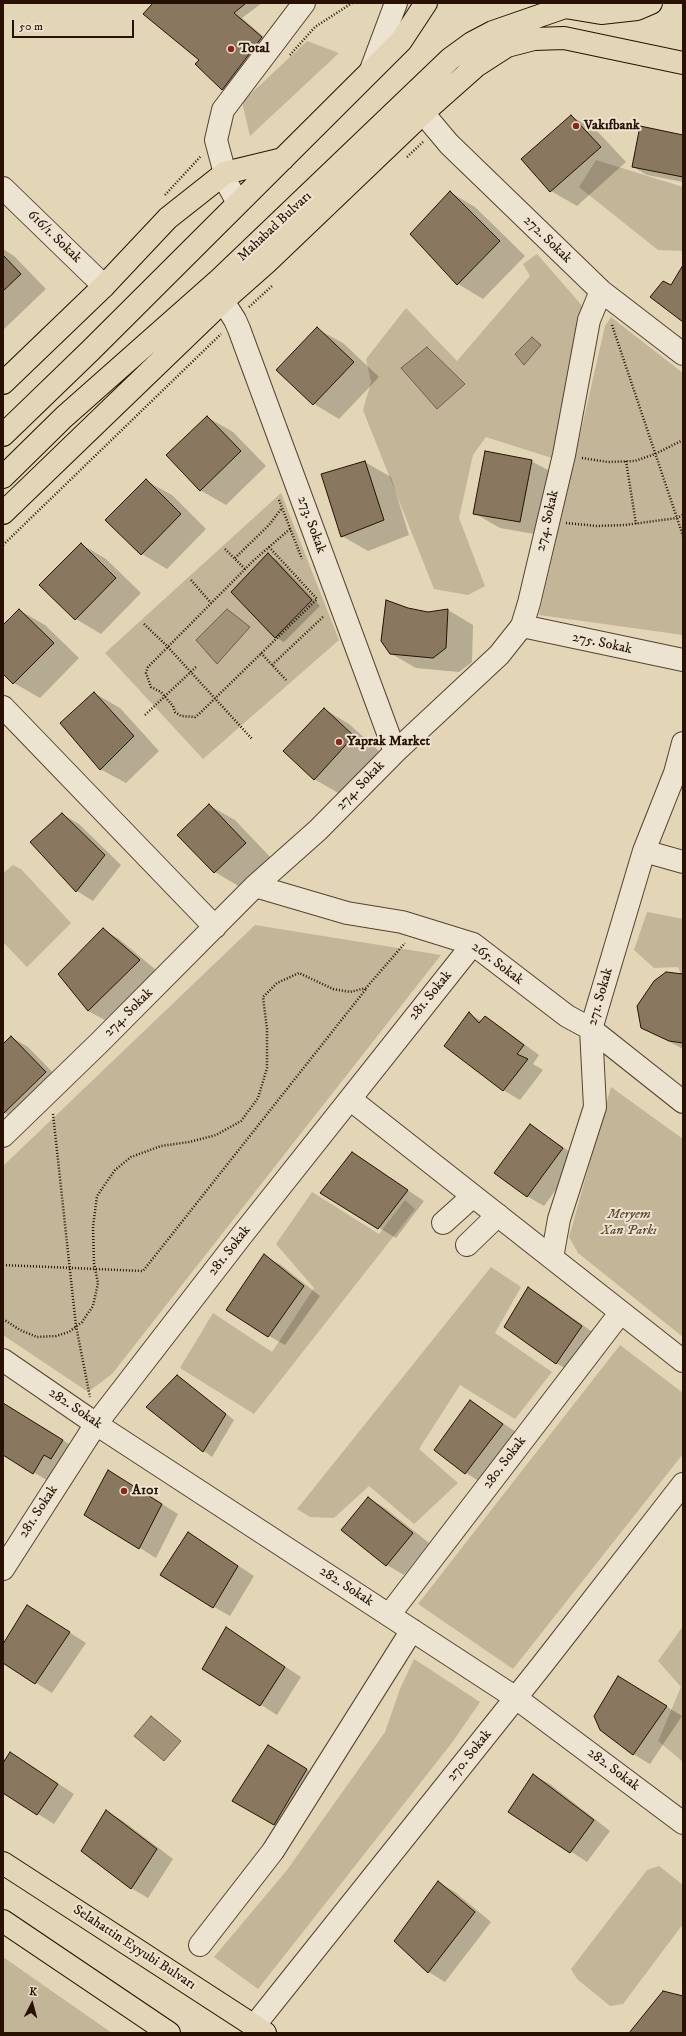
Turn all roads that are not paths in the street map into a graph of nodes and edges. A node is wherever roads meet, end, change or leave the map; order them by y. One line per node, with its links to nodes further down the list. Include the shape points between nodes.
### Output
1 (304, 3): 11 (street, via 223,110 216,140)
2 (396, 3): 8 (street)
3 (399, 3): 6 (street)
4 (651, 3): 5 (main road, via 637,8 601,13)
5 (560, 5): 20 (main road, Mahabad Bulvarı, via 493,32 450,58 220,279 64,417)
6 (424, 6): 8 (main road, via 401,41)
7 (683, 63): 9 (main road, via 564,38 534,39 507,46 476,66)
8 (371, 70): 10 (main road)
9 (423, 113): 15 (street, 272. Sokak, via 449,144); 16 (main road, via 266,263)
10 (283, 159): 11 (main road); 13 (main road)
11 (225, 173): 13 (street, via 228,185); 14 (main road, via 168,218)
12 (3, 188): 14 (street, 616/1. Sokak)
13 (238, 203): 19 (main road)
14 (104, 286): 18 (main road)
15 (601, 291): 17 (street, 272. Sokak); 22 (street, 274. Sokak, via 589,320 564,455 530,603)
16 (222, 301): 21 (main road); 26 (street, 273. Sokak, via 235,320)
17 (683, 354)
18 (3, 383)
19 (3, 434)
20 (3, 477)
21 (3, 513)
22 (522, 626): 23 (street, 275. Sokak); 26 (street, 274. Sokak, via 498,655)
23 (683, 660)
24 (3, 707): 30 (street)
25 (683, 743): 27 (street, 271. Sokak, via 675,772)
26 (395, 752): 29 (street, 274. Sokak, via 318,830)
27 (644, 851): 28 (street); 32 (street, 271. Sokak)
28 (683, 862)
29 (255, 886): 30 (street, 274. Sokak); 31 (street, 265. Sokak, via 347,913 402,922)
30 (215, 927): 35 (street, 274. Sokak)
31 (473, 944): 32 (street, 265. Sokak, via 567,1016); 33 (street, 281. Sokak)
32 (591, 1028): 34 (street, 265. Sokak); 40 (street, 271. Sokak, via 595,1107 559,1218)
33 (350, 1099): 36 (street); 44 (street, 281. Sokak)
34 (683, 1102)
35 (3, 1136)
36 (473, 1196): 37 (street); 38 (street)
37 (498, 1215): 39 (street); 40 (street)
38 (443, 1223)
39 (467, 1244)
40 (552, 1258): 41 (street)
41 (620, 1312): 43 (street); 47 (street, 280. Sokak)
42 (3, 1360): 44 (street, 282. Sokak)
43 (683, 1361)
44 (96, 1424): 46 (street, 281. Sokak); 47 (street, 282. Sokak)
45 (683, 1484): 49 (street, 270. Sokak)
46 (3, 1569)
47 (389, 1615): 48 (street, 282. Sokak)
48 (412, 1630): 49 (street, 282. Sokak); 53 (street, via 273,1851)
49 (516, 1698): 50 (street, 282. Sokak); 54 (street, 270. Sokak)
50 (683, 1823)
51 (3, 1863): 54 (main road, Selahattin Eyyubi Bulvarı)
52 (3, 1921): 55 (main road)
53 (200, 1945)
54 (260, 2029)
55 (169, 2033)

